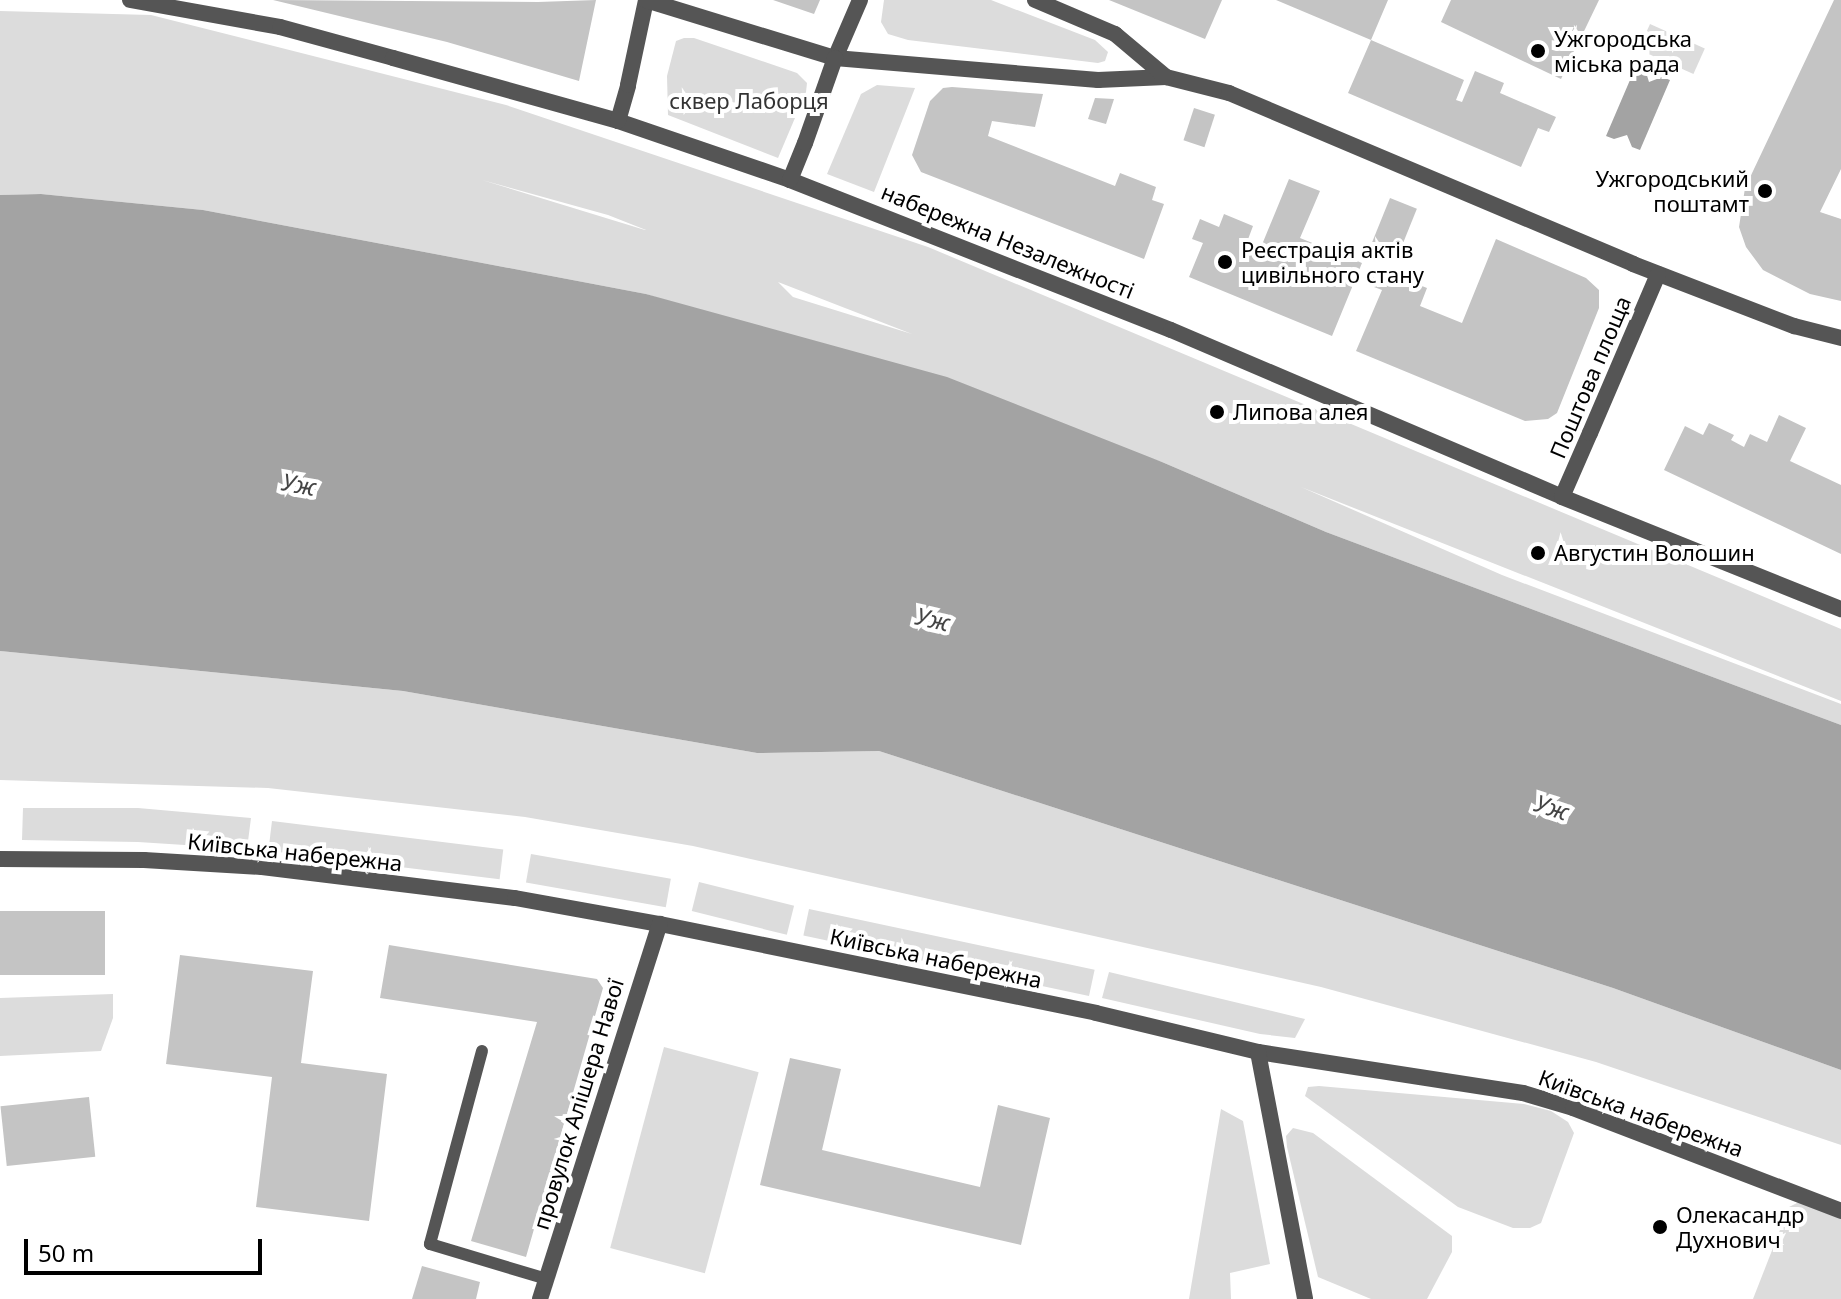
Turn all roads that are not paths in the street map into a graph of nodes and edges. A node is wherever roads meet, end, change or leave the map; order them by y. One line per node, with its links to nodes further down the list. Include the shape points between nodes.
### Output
1 (130, 0): 5 (street, набережна Незалежності)
2 (646, 0): 6 (street); 8 (street)
3 (860, 0): 6 (street)
4 (1035, 0): 7 (street, via 1115,34)
5 (170, 3): 8 (street, набережна Незалежності, via 280,27)
6 (835, 58): 7 (street, via 1098,80); 9 (street)
7 (1166, 77): 10 (street, via 1229,93)
8 (618, 121): 9 (street, набережна Незалежності)
9 (790, 180): 12 (street, набережна Незалежності, via 1171,330)
10 (1658, 274): 11 (street, via 1794,326); 12 (street, Поштова площа)
11 (1841, 338)
12 (1562, 497): 13 (street, набережна Незалежності)
13 (1841, 609)
14 (0, 859): 15 (street, Київська набережна, via 262,867 515,898)
15 (660, 924): 17 (street, Київська набережна, via 1096,1013); 19 (street, провулок Алішера Навої)
16 (482, 1051): 19 (lane, via 430,1244)
17 (1258, 1052): 18 (street, Київська набережна, via 1523,1093); 21 (street)
18 (1841, 1211)
19 (547, 1279): 20 (street, провулок Алішера Навої)
20 (540, 1299)
21 (1305, 1299)

